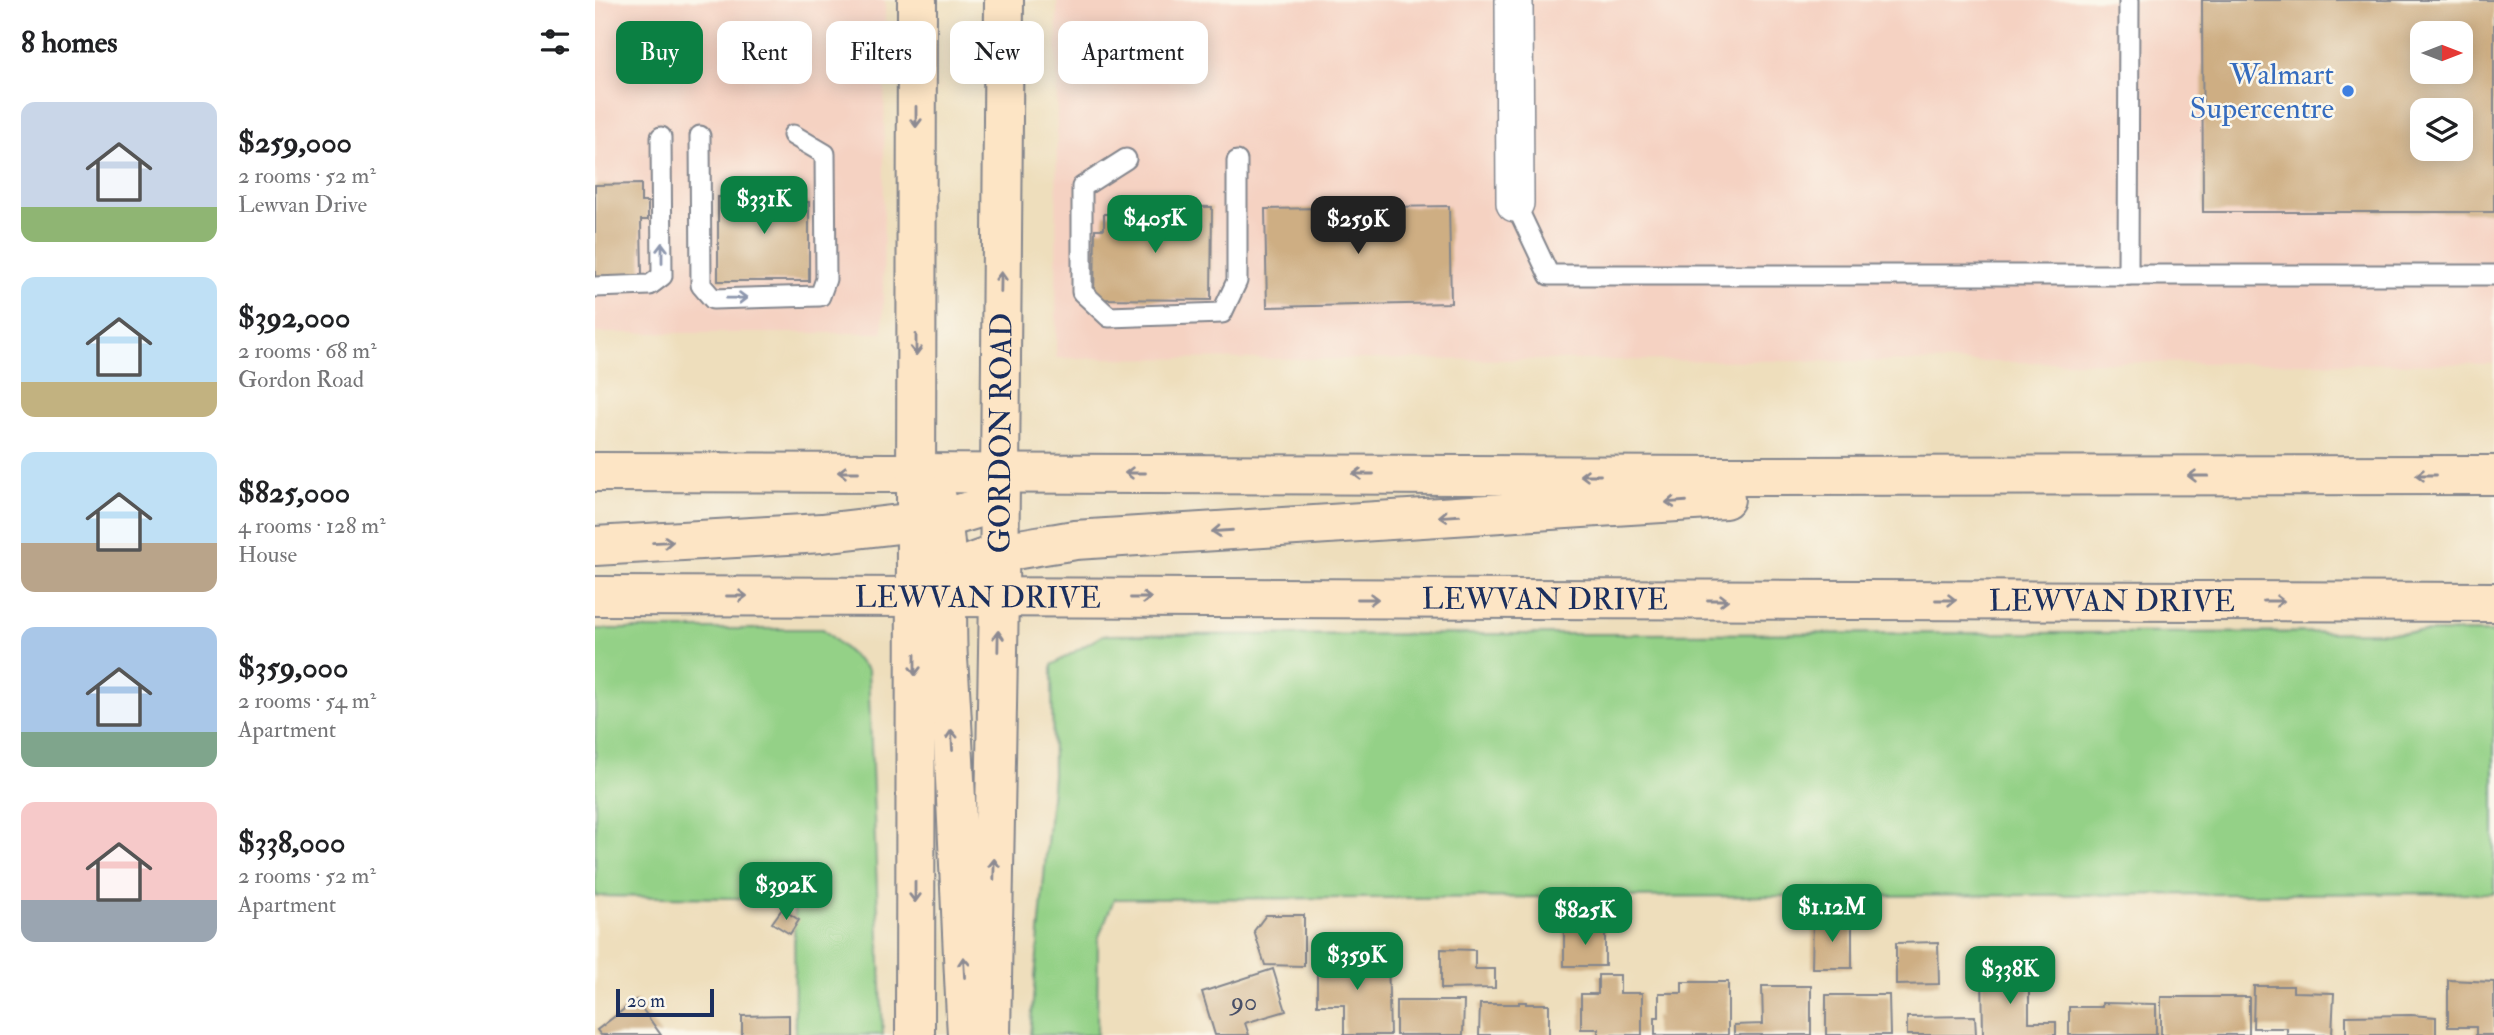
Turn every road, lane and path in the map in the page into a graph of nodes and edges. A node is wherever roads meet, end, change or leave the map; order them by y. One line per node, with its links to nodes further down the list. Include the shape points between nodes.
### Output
1 (916, 0): 15 (main road, one-way to 15)
2 (1004, 0): 16 (main road, GORDON ROAD, one-way to 2)
3 (1514, 0): 10 (street)
4 (2129, 0): 11 (lane)
5 (793, 135): 6 (lane, one-way to 5, via 701,285 713,299 820,296 826,279 825,154)
6 (700, 136)
7 (661, 137): 13 (lane, one-way to 7, via 650,285 662,276)
8 (1126, 159): 9 (lane, via 1082,187 1082,292 1109,317 1222,313 1237,281)
9 (1237, 161)
10 (1515, 203): 11 (lane, via 1549,275)
11 (2128, 275): 12 (lane)
12 (2494, 275)
13 (595, 287)
14 (595, 472): 15 (main road, one-way to 14)
15 (916, 472): 16 (main road); 19 (main road)
16 (999, 473): 18 (main road, one-way to 16); 19 (main road, via 988,501 979,508); 21 (main road, GORDON ROAD)
17 (2494, 475): 18 (main road, one-way to 18)
18 (2087, 476): 21 (main road, one-way to 21, via 1089,539)
19 (929, 521): 20 (main road, one-way to 19, via 822,533); 22 (main road)
20 (595, 546)
21 (999, 553): 22 (main road, via 964,566); 24 (main road, GORDON ROAD)
22 (936, 591): 23 (main road, LEWVAN DRIVE, one-way to 22); 24 (main road, LEWVAN DRIVE); 26 (main road, one-way to 26); 27 (main road, one-way to 22)
23 (595, 596)
24 (999, 597): 25 (main road, LEWVAN DRIVE, one-way to 25); 28 (main road, GORDON ROAD, one-way to 24)
25 (2494, 602)
26 (915, 1035)
27 (968, 1035)
28 (991, 1035)

